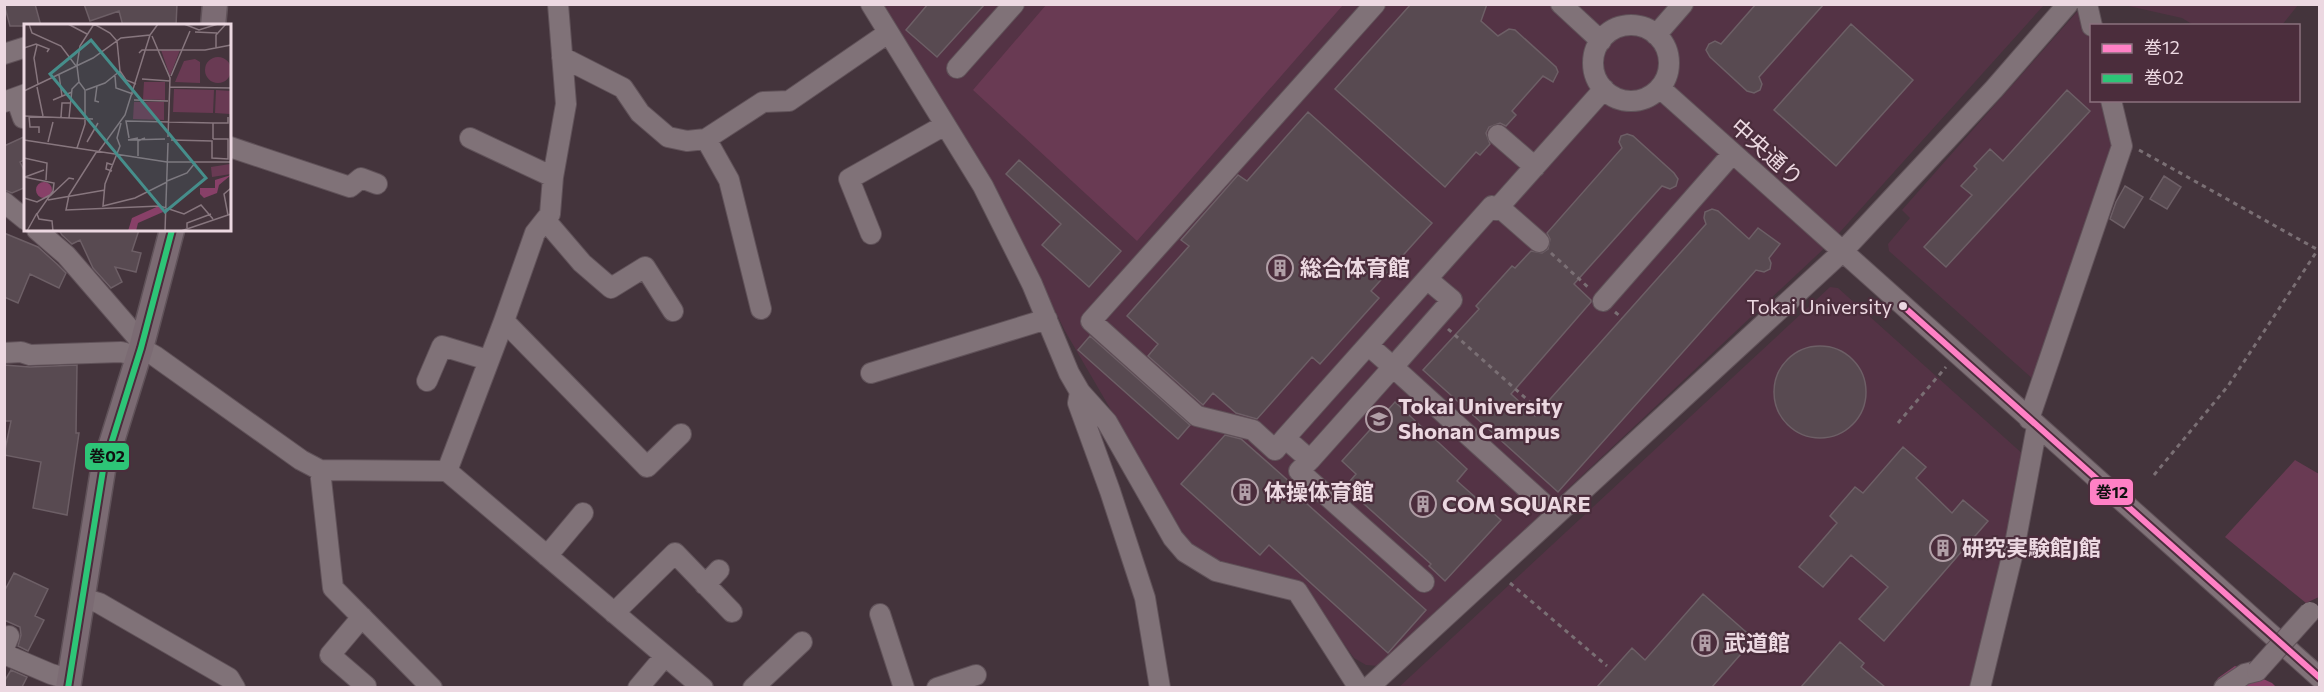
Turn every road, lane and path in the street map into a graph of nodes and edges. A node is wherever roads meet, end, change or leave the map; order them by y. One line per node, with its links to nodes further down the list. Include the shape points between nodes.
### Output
1 (215, 4): 10 (main road)
2 (558, 4): 17 (street)
3 (871, 4): 12 (street)
4 (1014, 4): 18 (street)
5 (1375, 4): 65 (street, via 1091,321 1197,416 1253,430 1275,450)
6 (1561, 4): 14 (street)
7 (1683, 4): 13 (street)
8 (2068, 4): 43 (street)
9 (2086, 4): 11 (street)
10 (213, 24)
11 (2091, 24)
12 (888, 33): 24 (street); 27 (street, via 789,101 763,102)
13 (1656, 35): 14 (street, via 1630,25 1617,28); 19 (street, via 1663,42 1669,66)
14 (1601, 41): 20 (street, via 1593,57 1593,70)
15 (24, 48): 16 (street)
16 (4, 54)
17 (562, 57): 27 (street, via 623,88 640,113 668,137); 32 (street, via 566,104)
18 (957, 68)
19 (1660, 88): 20 (street, via 1651,96 1628,101); 30 (street, 中央通り)
20 (1604, 89): 31 (street)
21 (15, 98): 23 (street)
22 (2111, 102): 28 (street)
23 (23, 118)
24 (945, 125): 40 (street, via 849,179); 50 (street, via 983,186)
25 (1498, 135): 31 (street)
26 (470, 138): 32 (street)
27 (706, 139): 46 (street, via 729,180)
28 (2122, 146): 42 (path, via 2136,148); 62 (street)
29 (231, 147): 33 (street, via 350,187 361,178)
30 (1732, 153): 43 (street, 中央通り); 45 (street)
31 (1535, 167): 35 (street)
32 (554, 177): 37 (street)
33 (376, 184)
34 (13, 203): 36 (street)
35 (1499, 207): 41 (street); 44 (street, via 1496,210 1492,206)
36 (24, 217)
37 (546, 221): 47 (street, via 582,263 611,288 645,267); 51 (street, via 535,233)
38 (38, 231): 53 (street, via 66,255)
39 (172, 231): 53 (main road)
40 (871, 234)
41 (1539, 242): 45 (path)
42 (2318, 251): 69 (path, via 2228,386)
43 (1842, 252): 55 (street, 中央通り); 73 (street)
44 (1427, 279): 48 (street, via 1452,300); 52 (street)
45 (1603, 300): 49 (path)
46 (761, 309)
47 (673, 311)
48 (1436, 318): 57 (street); 61 (path)
49 (1622, 318)
50 (1047, 319): 58 (street); 60 (street)
51 (504, 321): 56 (street); 64 (street, via 647,467)
52 (1368, 345): 57 (street); 65 (street)
53 (140, 349): 54 (street, via 30,355); 67 (street); 75 (main road, via 103,470)
54 (4, 352)
55 (1957, 355): 62 (street, 中央通り); 63 (path)
56 (488, 360): 59 (street, via 442,346); 68 (street)
57 (1393, 367): 66 (street); 70 (street)
58 (871, 373)
59 (427, 381)
60 (1080, 392): 96 (street, via 1078,403 1145,598); 97 (street, via 1107,422 1185,552 1216,570 1297,591)
61 (1540, 411)
62 (2033, 422): 86 (street, 中央通り); 99 (street, via 2015,544)
63 (1898, 423)
64 (681, 434)
65 (1285, 438): 66 (street)
66 (1310, 460): 74 (street, via 1299,471)
67 (320, 470): 68 (street); 80 (street, via 333,588)
68 (447, 471): 72 (street)
69 (2154, 475)
70 (1543, 503)
71 (583, 513): 72 (street)
72 (547, 556): 78 (street)
73 (1495, 570): 84 (path); 98 (street)
74 (1424, 582)
75 (82, 598): 87 (main road); 88 (street, via 99,603 229,678)
76 (2315, 608): 100 (street, bridge, via 2257,672)
77 (732, 612): 78 (street, via 712,577 675,553)
78 (614, 613): 83 (street)
79 (880, 614): 94 (street)
80 (362, 617): 89 (street, via 330,655); 90 (street)
81 (802, 642): 93 (street)
82 (6, 646): 87 (street)
83 (665, 656): 91 (street); 92 (street)
84 (1607, 666)
85 (976, 675): 95 (street)
86 (2319, 678)
87 (68, 683)
88 (235, 687)
89 (364, 687)
90 (432, 687)
91 (638, 687)
92 (703, 687)
93 (753, 687)
94 (904, 687)
95 (937, 687)
96 (1160, 687)
97 (1359, 687)
98 (1368, 687)
99 (1980, 687)
100 (2224, 687)

